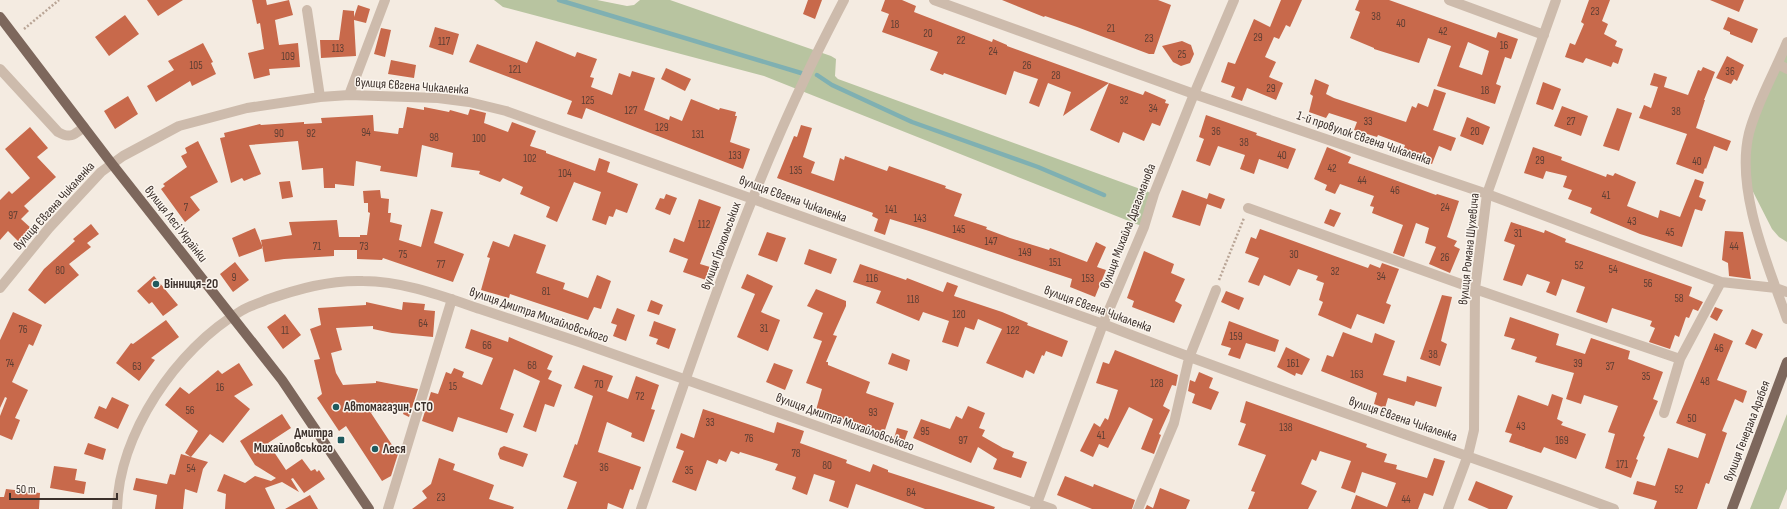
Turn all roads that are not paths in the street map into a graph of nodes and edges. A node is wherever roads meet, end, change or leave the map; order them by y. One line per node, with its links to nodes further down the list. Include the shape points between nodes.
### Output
1 (384, 0): 14 (street)
2 (844, 0): 19 (street, вулиця Ґрохольських, via 806,76)
3 (934, 0): 13 (street, 1-й провулок Євгена Чикаленка)
4 (1234, 0): 13 (street, вулиця Михайла Драгоманова)
5 (1449, 0): 9 (street)
6 (1556, 0): 9 (street, вулиця Романа Шухевича)
7 (307, 10): 15 (street)
8 (0, 17): 16 (main road, вулиця Лесі Українки)
9 (1544, 35): 18 (street, вулиця Романа Шухевича)
10 (1787, 42): 11 (street)
11 (1782, 66): 23 (street, via 1754,119 1749,133 1745,163 1761,248)
12 (0, 69): 16 (street, via 58,132 73,136)
13 (1194, 94): 18 (street, 1-й провулок Євгена Чикаленка); 30 (street, вулиця Михайла Драгоманова, via 1154,194 1144,227)
14 (348, 95): 15 (street, вулиця Євгена Чикаленка); 19 (street, вулиця Євгена Чикаленка, via 438,98 506,111)
15 (320, 97): 17 (street, вулиця Євгена Чикаленка, via 247,108 180,126)
16 (84, 128): 17 (main road, вулиця Лесі Українки)
17 (112, 164): 22 (street, вулиця Євгена Чикаленка, via 101,172 49,228); 28 (main road, вулиця Лесі Українки)
18 (1487, 194): 21 (street, 1-й провулок Євгена Чикаленка); 24 (street, вулиця Романа Шухевича)
19 (753, 199): 30 (street, вулиця Євгена Чикаленка); 34 (street, вулиця Ґрохольських)
20 (1248, 208): 24 (street)
21 (1721, 282): 23 (street, 1-й провулок Євгена Чикаленка); 32 (street)
22 (0, 288)
23 (1776, 288): 26 (street, 1-й провулок Євгена Чикаленка); 29 (street)
24 (1475, 289): 32 (street); 36 (street, вулиця Романа Шухевича, via 1474,430)
25 (1216, 290): 31 (street)
26 (1787, 292)
27 (452, 299): 28 (street, вулиця Дмитра Михайловського, via 383,282 342,281 296,289 243,309); 34 (street, вулиця Дмитра Михайловського); 40 (street)
28 (232, 316): 38 (street, вулиця Дмитра Михайловського, via 194,347 155,398 124,462); 39 (main road, вулиця Лесі Українки, via 282,380)
29 (1787, 319)
30 (1103, 324): 31 (street, вулиця Євгена Чикаленка); 37 (street, вулиця Михайла Драгоманова)
31 (1189, 358): 36 (street, вулиця Євгена Чикаленка); 43 (street, via 1174,423)
32 (1680, 359): 35 (street)
33 (1787, 362): 46 (main road, вулиця Генерала Арабея)
34 (685, 379): 37 (street, вулиця Дмитра Михайловського); 41 (street, вулиця Ґрохольських)
35 (1664, 413)
36 (1468, 455): 44 (street, вулиця Романа Шухевича); 45 (street, вулиця Євгена Чикаленка)
37 (1036, 506): 42 (street, вулиця Дмитра Михайловського)
38 (117, 509)
39 (369, 509)
40 (388, 509)
41 (641, 509)
42 (1052, 509)
43 (1138, 509)
44 (1448, 509)
45 (1614, 509)
46 (1732, 509)

